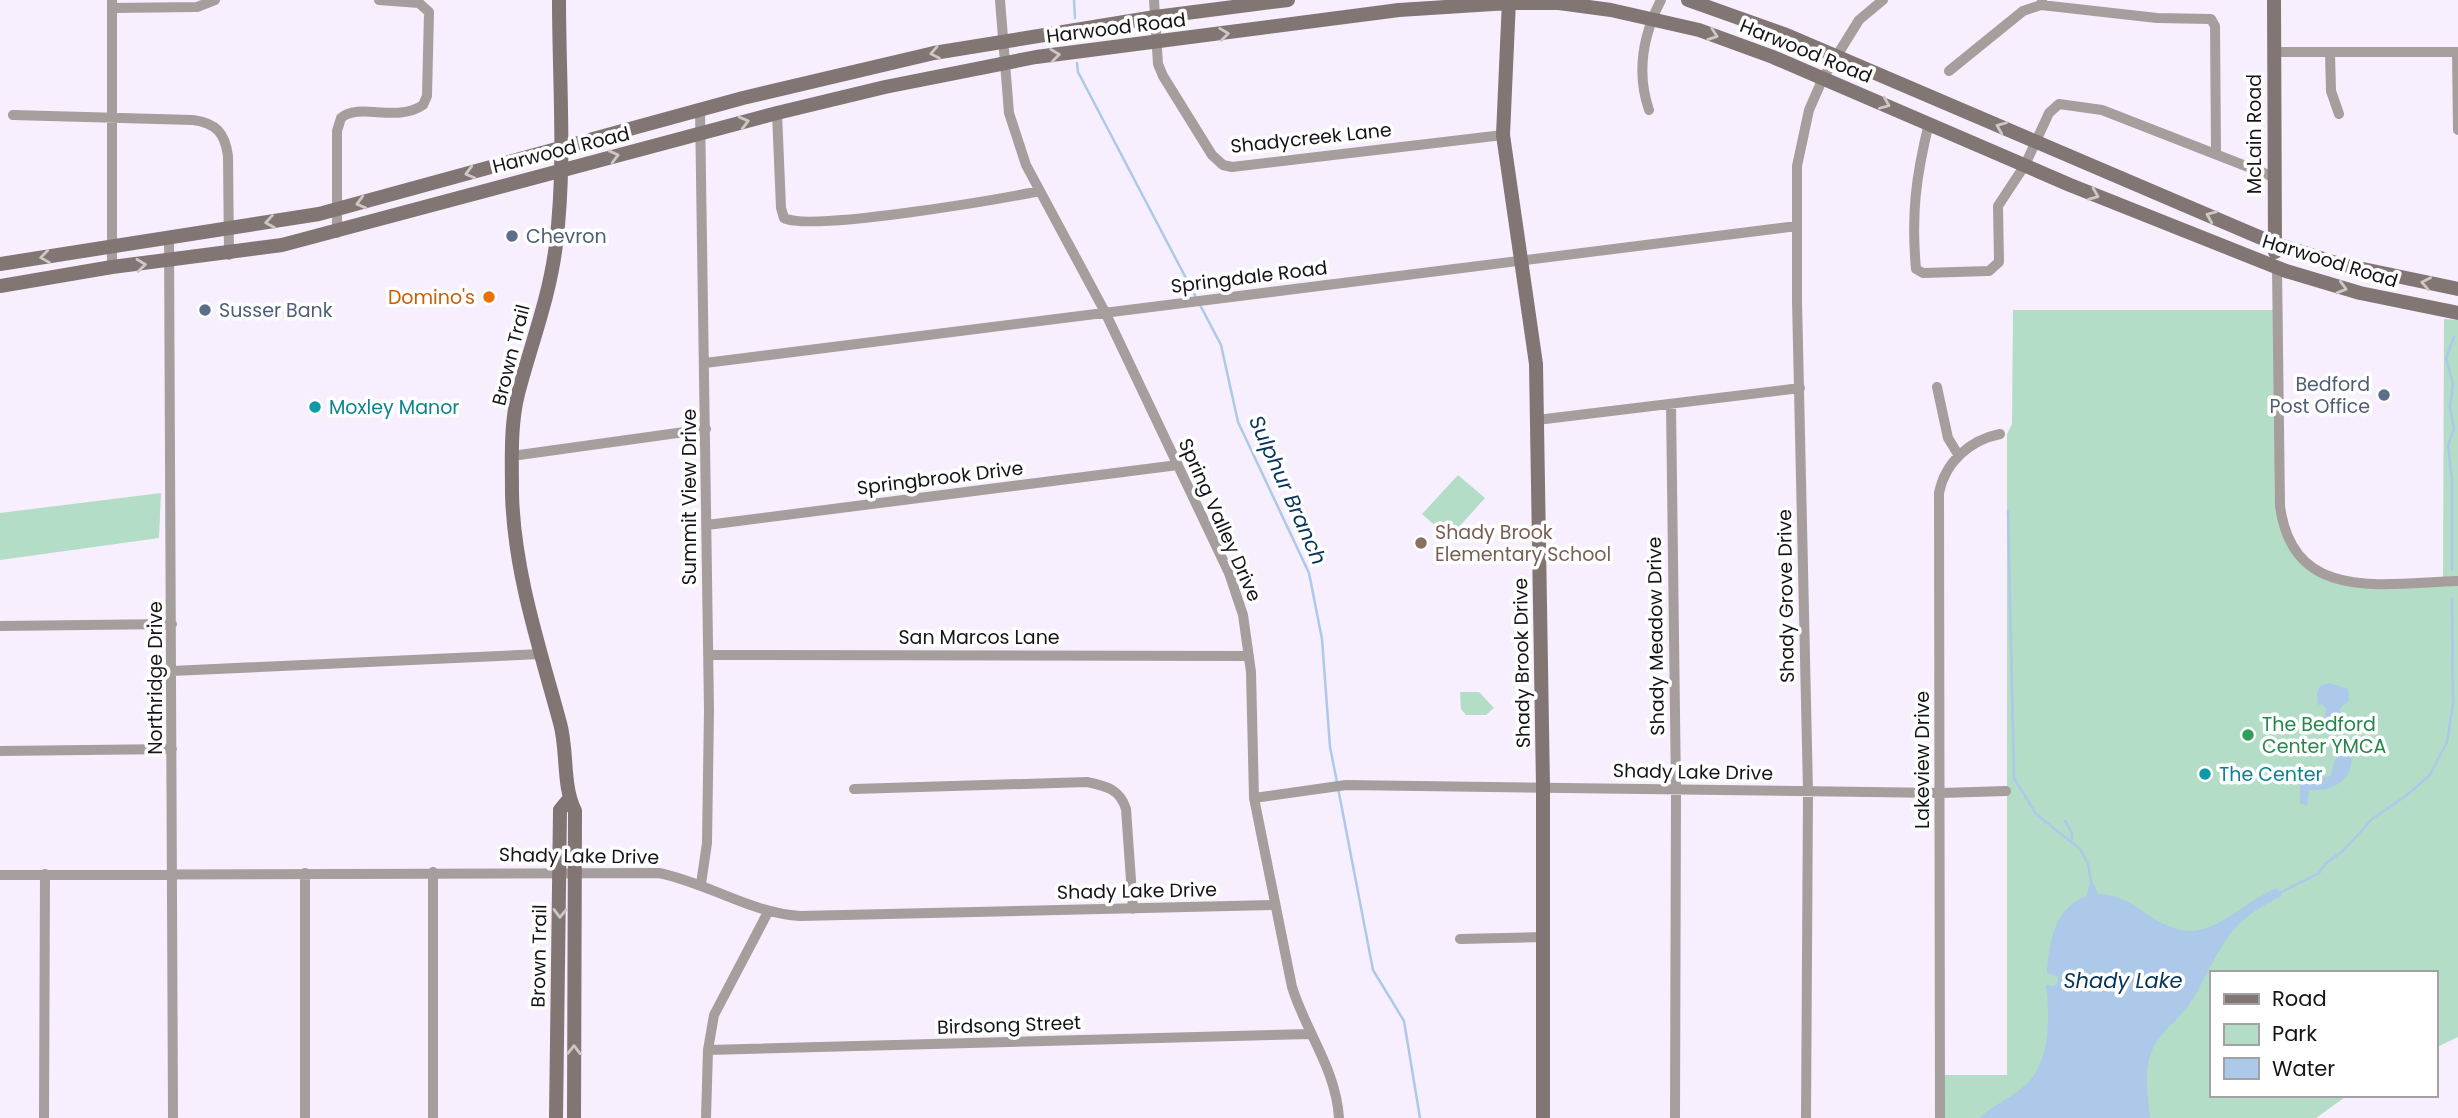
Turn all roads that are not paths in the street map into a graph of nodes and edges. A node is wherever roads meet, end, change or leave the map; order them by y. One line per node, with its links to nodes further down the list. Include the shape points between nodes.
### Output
1 (215, 0): 13 (street, via 197,7)
2 (379, 0): 42 (street, via 419,3 429,12 426,96 424,105 402,115 350,112 341,118)
3 (559, 0): 36 (main road, Brown Trail)
4 (1000, 0): 16 (street, Spring Valley Drive)
5 (1154, 0): 14 (street)
6 (1288, 0): 14 (main road, Harwood Road)
7 (1661, 0): 15 (street)
8 (1688, 0): 21 (main road, Harwood Road)
9 (1883, 0): 21 (street, Shady Grove Drive, via 1859,20)
10 (2274, 0): 18 (main road, McLain Road)
11 (1509, 1): 15 (main road, Harwood Road, via 1559,3); 17 (main road, Harwood Road, one-way to 11, via 1399,10); 34 (main road, Shady Brook Drive)
12 (2041, 3): 23 (street, via 2023,11); 37 (street, via 2157,18 2210,19 2216,26)
13 (112, 4): 30 (street)
14 (1155, 17): 16 (main road, Harwood Road); 17 (street)
15 (1653, 18): 24 (main road, Harwood Road, one-way to 24, via 1726,39); 26 (street, via 1646,32 1641,88)
16 (1003, 41): 22 (street, Spring Valley Drive); 25 (main road, Harwood Road, one-way to 25, via 934,52)
17 (1156, 42): 22 (main road, Harwood Road, one-way to 17); 34 (street, Shadycreek Lane, via 1163,76 1212,155 1223,165)
18 (2273, 52): 20 (street); 40 (main road, McLain Road)
19 (2457, 52): 20 (street); 32 (street)
20 (2330, 53): 28 (street, via 2331,91)
21 (1838, 57): 24 (street, Shady Grove Drive); 35 (main road, Harwood Road, one-way to 21)
22 (1004, 64): 27 (main road, Harwood Road); 41 (street, Spring Valley Drive, via 1014,132)
23 (1948, 71)
24 (1823, 78): 31 (main road, Harwood Road, one-way to 31); 43 (street, Shady Grove Drive, via 1809,110 1797,166)
25 (700, 109): 33 (street, Summit View Drive); 36 (main road, Harwood Road)
26 (1648, 110)
27 (777, 113): 33 (main road, Harwood Road, one-way to 27); 41 (street, via 781,208 784,218 793,223)
28 (2339, 114)
29 (13, 115): 30 (street)
30 (113, 118): 44 (street, via 193,120 215,126 227,148); 48 (street)
31 (1929, 123): 38 (main road, Harwood Road); 38 (street, via 1915,182 1913,238 1916,269 1923,273 1989,271 1999,262 1998,206)
32 (2458, 130)
33 (701, 134): 39 (main road, Harwood Road, one-way to 33); 59 (street, Summit View Drive)
34 (1503, 135): 51 (main road, Shady Brook Drive)
35 (2035, 142): 37 (street, via 2053,108 2068,104 2102,110); 38 (street); 47 (main road, Harwood Road, one-way to 35)
36 (560, 149): 39 (main road, Brown Trail); 42 (main road, Harwood Road, one-way to 42)
37 (2216, 153): 40 (street)
38 (2025, 165): 54 (main road, Harwood Road, one-way to 54)
39 (560, 170): 45 (main road, Harwood Road); 66 (main road, Brown Trail, via 556,246 518,396)
40 (2274, 177): 47 (main road, McLain Road)
41 (1040, 191): 57 (street, Spring Valley Drive)
42 (337, 210): 44 (main road, Harwood Road, one-way to 44); 45 (street)
43 (1797, 226): 51 (street, Springdale Road); 61 (street, Shady Grove Drive)
44 (229, 229): 46 (main road, Harwood Road); 49 (street)
45 (337, 233): 49 (main road, Harwood Road)
46 (169, 239): 48 (main road, Harwood Road); 50 (street, Northridge Drive)
47 (2273, 243): 54 (main road, McLain Road); 56 (main road, Harwood Road, one-way to 47, via 2339,264)
48 (113, 247): 52 (main road, Harwood Road, one-way to 52); 53 (street)
49 (229, 255): 50 (main road, Harwood Road)
50 (170, 262): 53 (main road, Harwood Road, one-way to 50); 71 (street, Northridge Drive)
51 (1521, 262): 57 (street, Springdale Road); 63 (main road, Shady Brook Drive, via 1534,333)
52 (0, 264)
53 (113, 267): 55 (main road, Harwood Road)
54 (2277, 267): 58 (main road, Harwood Road, one-way to 58, via 2360,293); 70 (street, via 2280,506 2290,545 2312,569 2345,582)
55 (0, 286)
56 (2458, 289)
57 (1105, 312): 59 (street, Springdale Road); 68 (street, Spring Valley Drive)
58 (2458, 313)
59 (705, 363): 64 (street, Summit View Drive)
60 (1937, 387): 67 (street, via 1948,438)
61 (1800, 388): 62 (street); 83 (street, Shady Grove Drive)
62 (1671, 405): 63 (street); 81 (street, Shady Meadow Drive)
63 (1537, 420): 79 (main road, Shady Brook Drive)
64 (706, 429): 66 (street); 69 (street, Summit View Drive)
65 (2000, 434): 67 (street, Lakeview Drive, via 1980,439)
66 (512, 456): 73 (main road, Brown Trail, via 517,548)
67 (1959, 456): 84 (street, Lakeview Drive, via 1945,473 1939,493)
68 (1178, 465): 69 (street, Springbrook Drive); 75 (street, Spring Valley Drive, via 1236,593)
69 (706, 525): 74 (street, Summit View Drive)
70 (2458, 581)
71 (172, 624): 72 (street); 76 (street, Northridge Drive)
72 (0, 626)
73 (541, 654): 76 (street); 86 (main road, Brown Trail, via 562,729)
74 (708, 655): 75 (street, San Marcos Lane); 94 (street, Summit View Drive, via 707,843)
75 (1249, 656): 85 (street, Spring Valley Drive)
76 (172, 671): 77 (street, Northridge Drive)
77 (172, 749): 78 (street); 90 (street, Northridge Drive)
78 (0, 751)
79 (1544, 786): 81 (street, Shady Lake Drive); 85 (street, Shady Lake Drive, via 1346,785); 98 (main road, Shady Brook Drive)
80 (854, 789): 96 (street, via 1087,782 1107,786 1119,794 1126,809)
81 (1676, 790): 83 (street, Shady Lake Drive); 111 (street, Shady Meadow Drive)
82 (2006, 790): 84 (street, Shady Lake Drive)
83 (1808, 791): 84 (street, Shady Lake Drive); 112 (street, Shady Grove Drive)
84 (1941, 793): 113 (street, Lakeview Drive)
85 (1254, 798): 95 (street, Spring Valley Drive)
86 (569, 799): 88 (main road, Brown Trail, via 560,810); 89 (main road, Brown Trail, via 575,811)
87 (433, 872): 88 (street, Shady Lake Drive); 91 (street, Shady Lake Drive); 105 (street)
88 (560, 872): 89 (street, Shady Lake Drive); 106 (main road, Brown Trail, one-way to 106)
89 (576, 872): 94 (street, Shady Lake Drive, via 659,873); 107 (main road, Brown Trail, one-way to 89)
90 (173, 873): 91 (street, Shady Lake Drive); 92 (street, Shady Lake Drive); 103 (street, Northridge Drive)
91 (305, 873): 104 (street)
92 (45, 874): 93 (street, Shady Lake Drive); 102 (street)
93 (0, 875)
94 (701, 884): 97 (street, Shady Lake Drive)
95 (1275, 905): 96 (street, Shady Lake Drive); 100 (street, Spring Valley Drive, via 1292,987)
96 (1133, 909): 97 (street, Shady Lake Drive, via 800,916)
97 (768, 912): 101 (street, via 720,999)
98 (1544, 937): 99 (street); 110 (main road, Shady Brook Drive)
99 (1460, 939)
100 (1311, 1034): 101 (street, Birdsong Street); 109 (street, Spring Valley Drive, via 1333,1079)
101 (708, 1050): 108 (street)
102 (44, 1118)
103 (173, 1118)
104 (305, 1118)
105 (433, 1118)
106 (556, 1118)
107 (573, 1118)
108 (706, 1118)
109 (1339, 1118)
110 (1543, 1118)
111 (1675, 1118)
112 (1806, 1118)
113 (1940, 1118)

